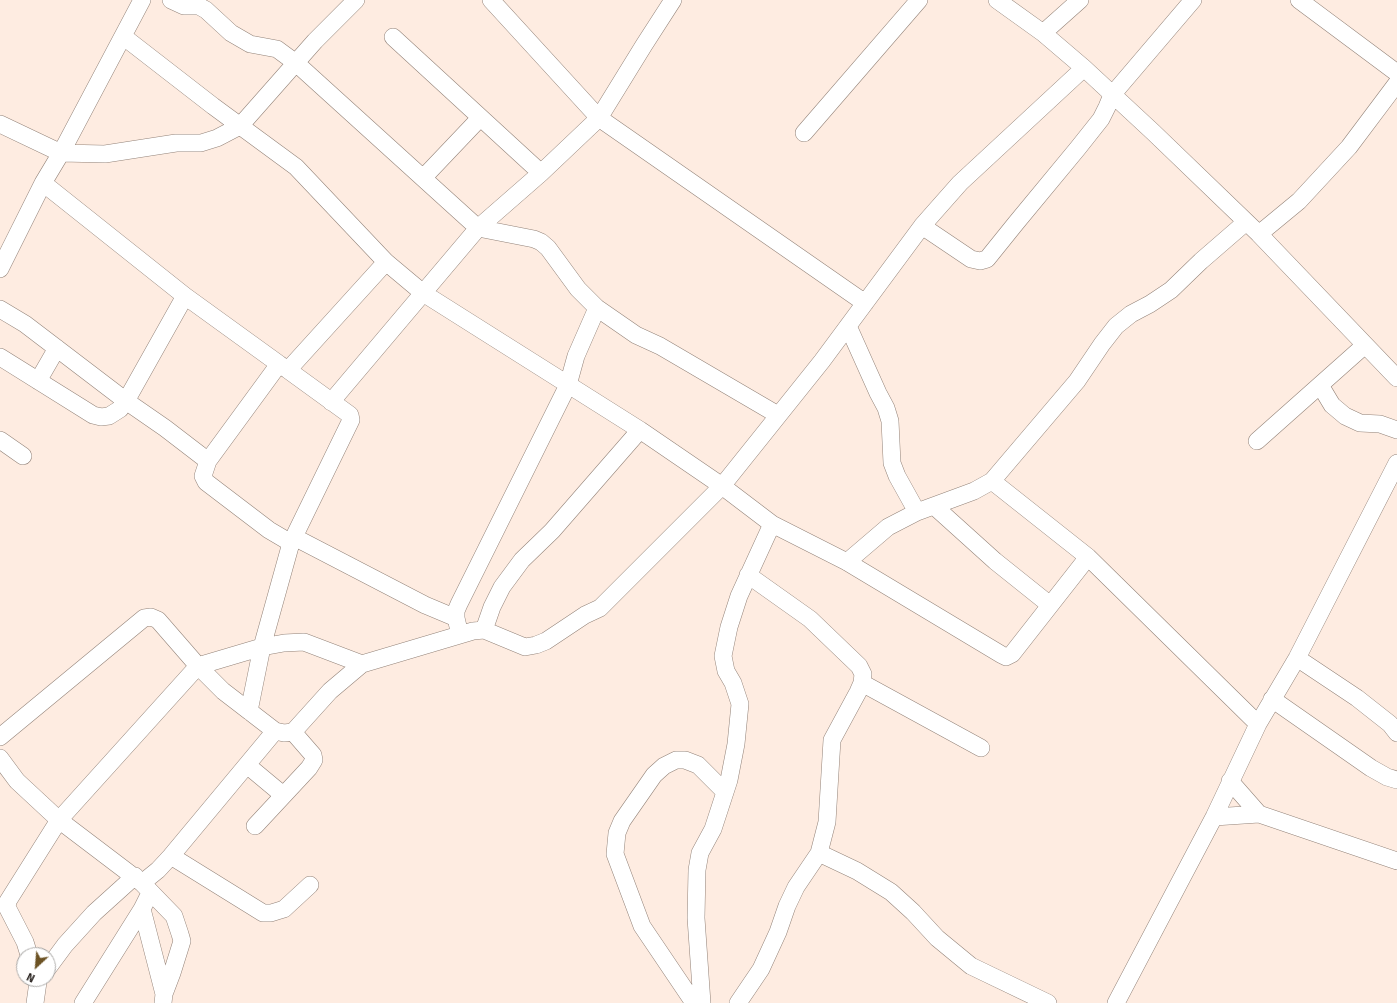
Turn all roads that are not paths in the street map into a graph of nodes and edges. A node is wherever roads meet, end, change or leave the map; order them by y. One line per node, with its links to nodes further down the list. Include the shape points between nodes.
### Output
1 (142, 0): 12 (street)
2 (171, 0): 14 (street, via 184,6 199,6 231,34 250,44 277,49)
3 (356, 0): 14 (street)
4 (491, 0): 20 (street)
5 (673, 0): 20 (street)
6 (919, 0): 23 (street)
7 (997, 0): 11 (street)
8 (1080, 0): 11 (street)
9 (1193, 0): 18 (street)
10 (1299, 0): 16 (street)
11 (1043, 33): 15 (street)
12 (124, 37): 22 (street); 24 (street)
13 (393, 37): 19 (street)
14 (296, 63): 22 (street); 26 (street)
15 (1084, 68): 18 (street); 29 (street, via 960,184)
16 (1397, 73)
17 (1397, 83): 31 (street, via 1344,153 1299,202)
18 (1112, 95): 28 (street); 29 (street, via 1101,119 987,259 970,259)
19 (480, 118): 25 (street); 26 (street)
20 (599, 118): 25 (street); 37 (street)
21 (0, 124): 24 (street)
22 (240, 126): 24 (street, via 201,143 176,143 105,154); 33 (street, via 296,167)
23 (804, 133)
24 (61, 152): 27 (street)
25 (541, 173): 30 (street)
26 (423, 178): 30 (street)
27 (42, 183): 32 (street); 36 (street)
28 (1246, 222): 31 (street); 59 (street, via 1171,290 1116,326 1077,382)
29 (922, 226): 37 (street)
30 (478, 228): 35 (street); 38 (street, via 541,242 578,289)
31 (1259, 234): 41 (street)
32 (6, 243): 34 (street)
33 (386, 262): 35 (street); 44 (street)
34 (0, 269)
35 (423, 293): 47 (street); 50 (street)
36 (185, 296): 44 (street); 49 (street)
37 (865, 303): 40 (street)
38 (597, 308): 47 (street, via 574,362); 51 (street, via 636,335 660,346)
39 (0, 309): 42 (street, via 26,324)
40 (848, 326): 51 (street); 62 (street, via 886,408 890,421 892,463)
41 (1365, 345): 45 (street); 48 (street)
42 (58, 348): 46 (street); 49 (street)
43 (0, 357): 46 (street)
44 (283, 367): 50 (street); 57 (street)
45 (1397, 378)
46 (38, 381): 49 (street, via 93,415 101,417 109,416 120,409)
47 (568, 385): 52 (street); 69 (street, via 468,585 456,611)
48 (1320, 385): 53 (street, via 1332,405 1345,416 1360,423 1380,424); 55 (street)
49 (126, 401): 57 (street)
50 (331, 402): 64 (street, via 350,415 351,420)
51 (778, 415): 60 (street)
52 (640, 430): 60 (street); 70 (street, via 552,531 522,560 502,587)
53 (1397, 430)
54 (0, 440): 56 (street)
55 (1257, 441)
56 (23, 456)
57 (208, 461): 64 (street, via 203,476 206,482 269,530)
58 (1397, 463): 73 (street)
59 (992, 481): 61 (street, via 974,491); 65 (street)
60 (722, 486): 63 (street); 70 (street, via 600,608 546,641 525,647)
61 (934, 506): 62 (street); 68 (street, via 995,561)
62 (917, 512): 66 (street, via 888,527)
63 (772, 524): 66 (street); 67 (street)
64 (293, 540): 69 (street); 72 (street)
65 (1088, 557): 68 (street); 79 (street)
66 (847, 562): 68 (street, via 1006,657 1012,654)
67 (748, 574): 76 (street, via 810,618 859,666 863,674); 89 (street, via 729,627 723,656 726,671 740,704 736,744)
68 (1050, 605)
69 (456, 618): 71 (street)
70 (484, 630): 71 (street)
71 (460, 635): 74 (street)
72 (262, 647): 74 (street, via 304,642); 75 (street); 78 (street)
73 (1297, 658): 77 (street); 82 (street, via 1357,698 1390,724)
74 (362, 664): 81 (street, via 330,691)
75 (198, 666): 78 (street, via 223,691); 83 (street, via 158,620 144,618); 93 (street)
76 (862, 683): 84 (street); 95 (street, via 832,740 827,822)
77 (1272, 699): 79 (street); 87 (street, via 1371,768)
78 (249, 711): 80 (street)
79 (1258, 724): 88 (street)
80 (275, 730): 81 (street); 86 (street)
81 (293, 732): 90 (street, via 313,755 314,760)
82 (1397, 733)
83 (0, 737)
84 (981, 748)
85 (0, 758): 93 (street, via 17,781)
86 (247, 764): 90 (street); 96 (street)
87 (1397, 780)
88 (1230, 781): 91 (street); 92 (street)
89 (725, 792): 107 (street, via 698,765 676,760 654,775 622,820 617,833 615,854 642,926); 108 (street, via 713,829 700,852 697,870 696,918)
90 (283, 796): 94 (street)
91 (1259, 814): 92 (street); 97 (street)
92 (1214, 817): 111 (street)
93 (59, 820): 98 (street); 101 (street, via 8,902 7,907)
94 (255, 826)
95 (819, 853): 109 (street, via 796,888 760,969); 110 (street, via 857,871 891,892 937,938 971,966)
96 (171, 856): 98 (street); 99 (street, via 263,912 271,913 284,909)
97 (1397, 861)
98 (142, 884): 100 (street); 102 (street, via 94,913); 104 (street, via 174,916 182,941)
99 (310, 885)
100 (142, 909): 104 (street); 106 (street)
101 (27, 947)
102 (56, 957)
103 (37, 987): 105 (street)
104 (163, 998)
105 (35, 1003)
106 (83, 1003)
107 (694, 1003)
108 (702, 1003)
109 (738, 1003)
110 (1048, 1003)
111 (1116, 1003)

